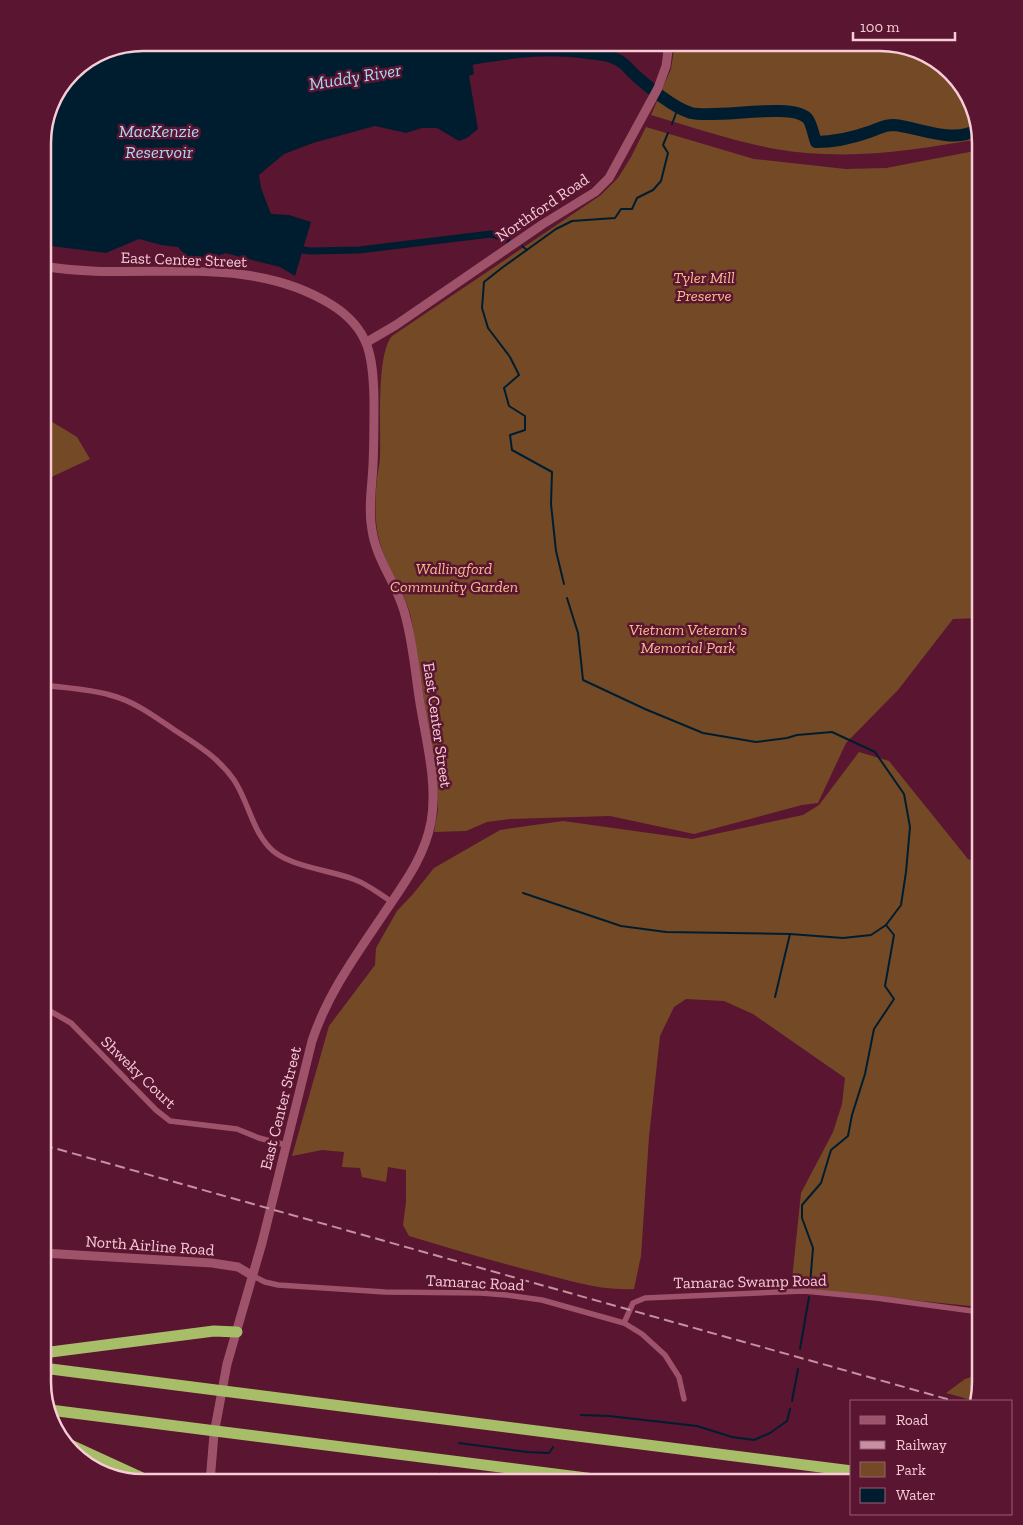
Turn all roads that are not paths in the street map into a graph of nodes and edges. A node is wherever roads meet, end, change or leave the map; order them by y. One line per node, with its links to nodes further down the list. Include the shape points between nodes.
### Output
1 (667, 51): 3 (street, Northford Road, via 666,66 656,92 609,178 595,192)
2 (51, 267): 3 (street, East Center Street, via 97,271 218,272 272,279 306,291 334,306 352,320)
3 (367, 342): 5 (street, East Center Street, via 374,394 371,529 406,618 433,793 432,821 423,851)
4 (51, 687): 5 (street, via 111,695 134,704 208,752 222,765 245,800 269,848 284,859 353,878)
5 (392, 902): 7 (street, East Center Street, via 324,1009 312,1041)
6 (51, 1012): 7 (street, Shweky Court, via 70,1023 170,1121 237,1129)
7 (286, 1146): 9 (street, East Center Street)
8 (51, 1254): 9 (street, North Airline Road, via 212,1263 238,1267)
9 (253, 1276): 11 (street, Tamarac Road, via 278,1285 524,1297); 12 (street, East Center Street)
10 (972, 1311): 11 (street, Tamarac Swamp Road, via 824,1292 783,1291 645,1298 633,1302)
11 (624, 1323): 15 (street, Tamarac Road, via 665,1355 679,1377)
12 (236, 1332): 13 (highway, via 214,1331); 20 (street, East Center Street, via 217,1415)
13 (51, 1352)
14 (51, 1369): 18 (highway)
15 (684, 1399)
16 (56, 1411): 21 (highway)
17 (83, 1451): 19 (highway)
18 (850, 1472)
19 (132, 1473)
20 (211, 1474)
21 (555, 1474)

